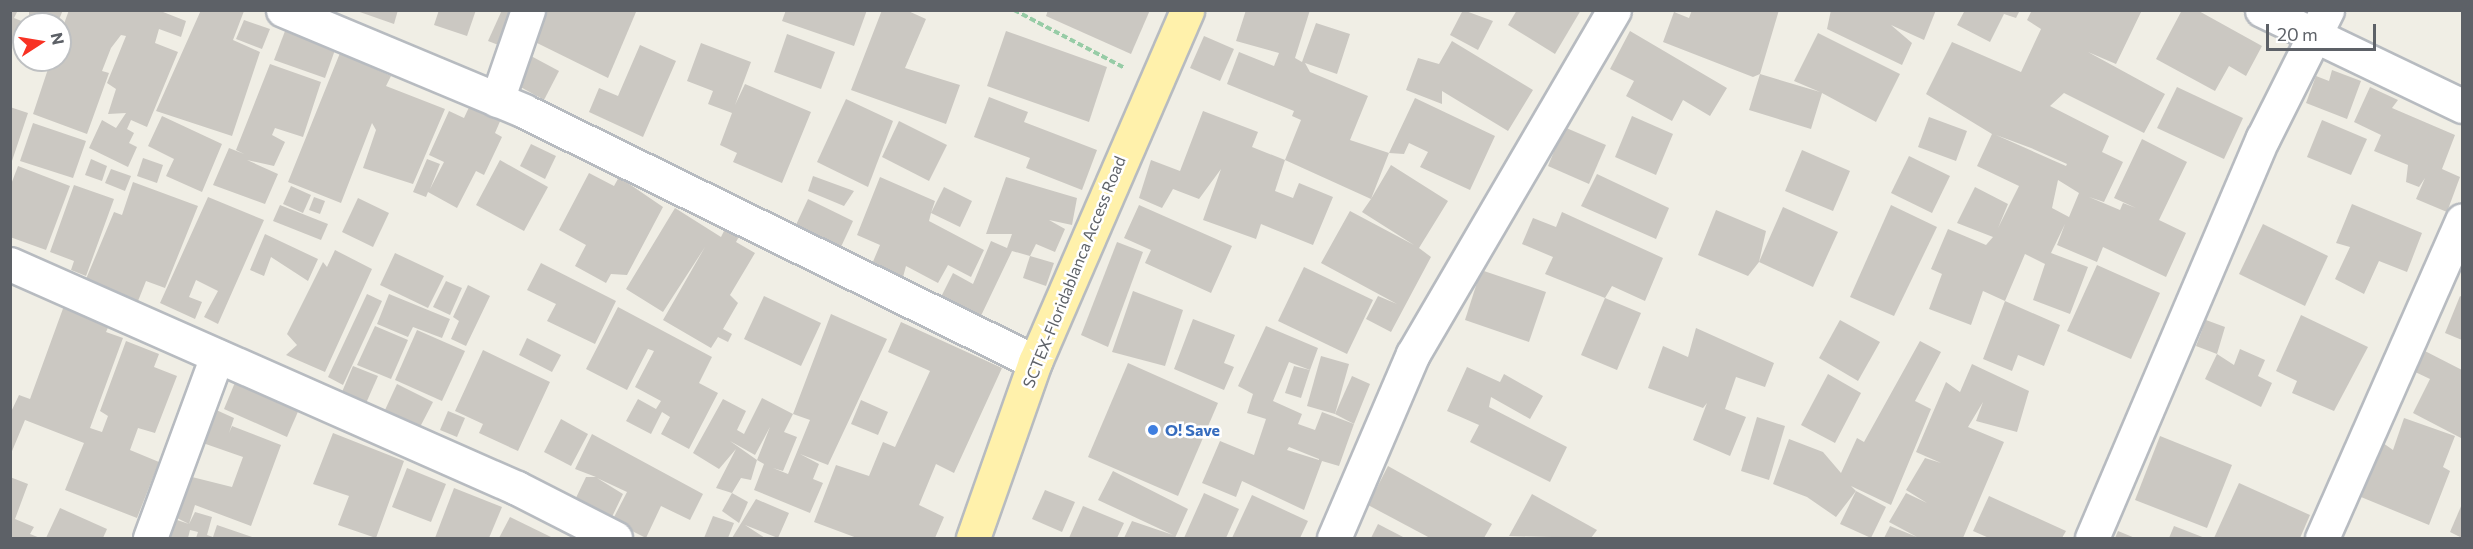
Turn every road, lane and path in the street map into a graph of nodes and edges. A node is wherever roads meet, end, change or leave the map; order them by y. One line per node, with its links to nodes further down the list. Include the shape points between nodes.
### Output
1 (283, 10): 9 (street)
2 (528, 10): 9 (street)
3 (1014, 10): 8 (path)
4 (1187, 10): 8 (main road, SCTEX-Floridablanca Access Road)
5 (1614, 10): 18 (street, via 1413,354)
6 (2262, 10): 7 (street)
7 (2321, 23): 10 (street); 19 (street, via 2263,138)
8 (1152, 82): 14 (main road, SCTEX-Floridablanca Access Road)
9 (497, 100): 14 (street)
10 (2463, 106)
11 (2463, 221): 20 (street)
12 (10, 264): 13 (street)
13 (217, 356): 15 (street, via 517,488); 16 (street)
14 (1035, 362): 17 (main road, SCTEX-Floridablanca Access Road)
15 (610, 537)
16 (150, 538)
17 (973, 538)
18 (1334, 538)
19 (2092, 538)
20 (2322, 538)

